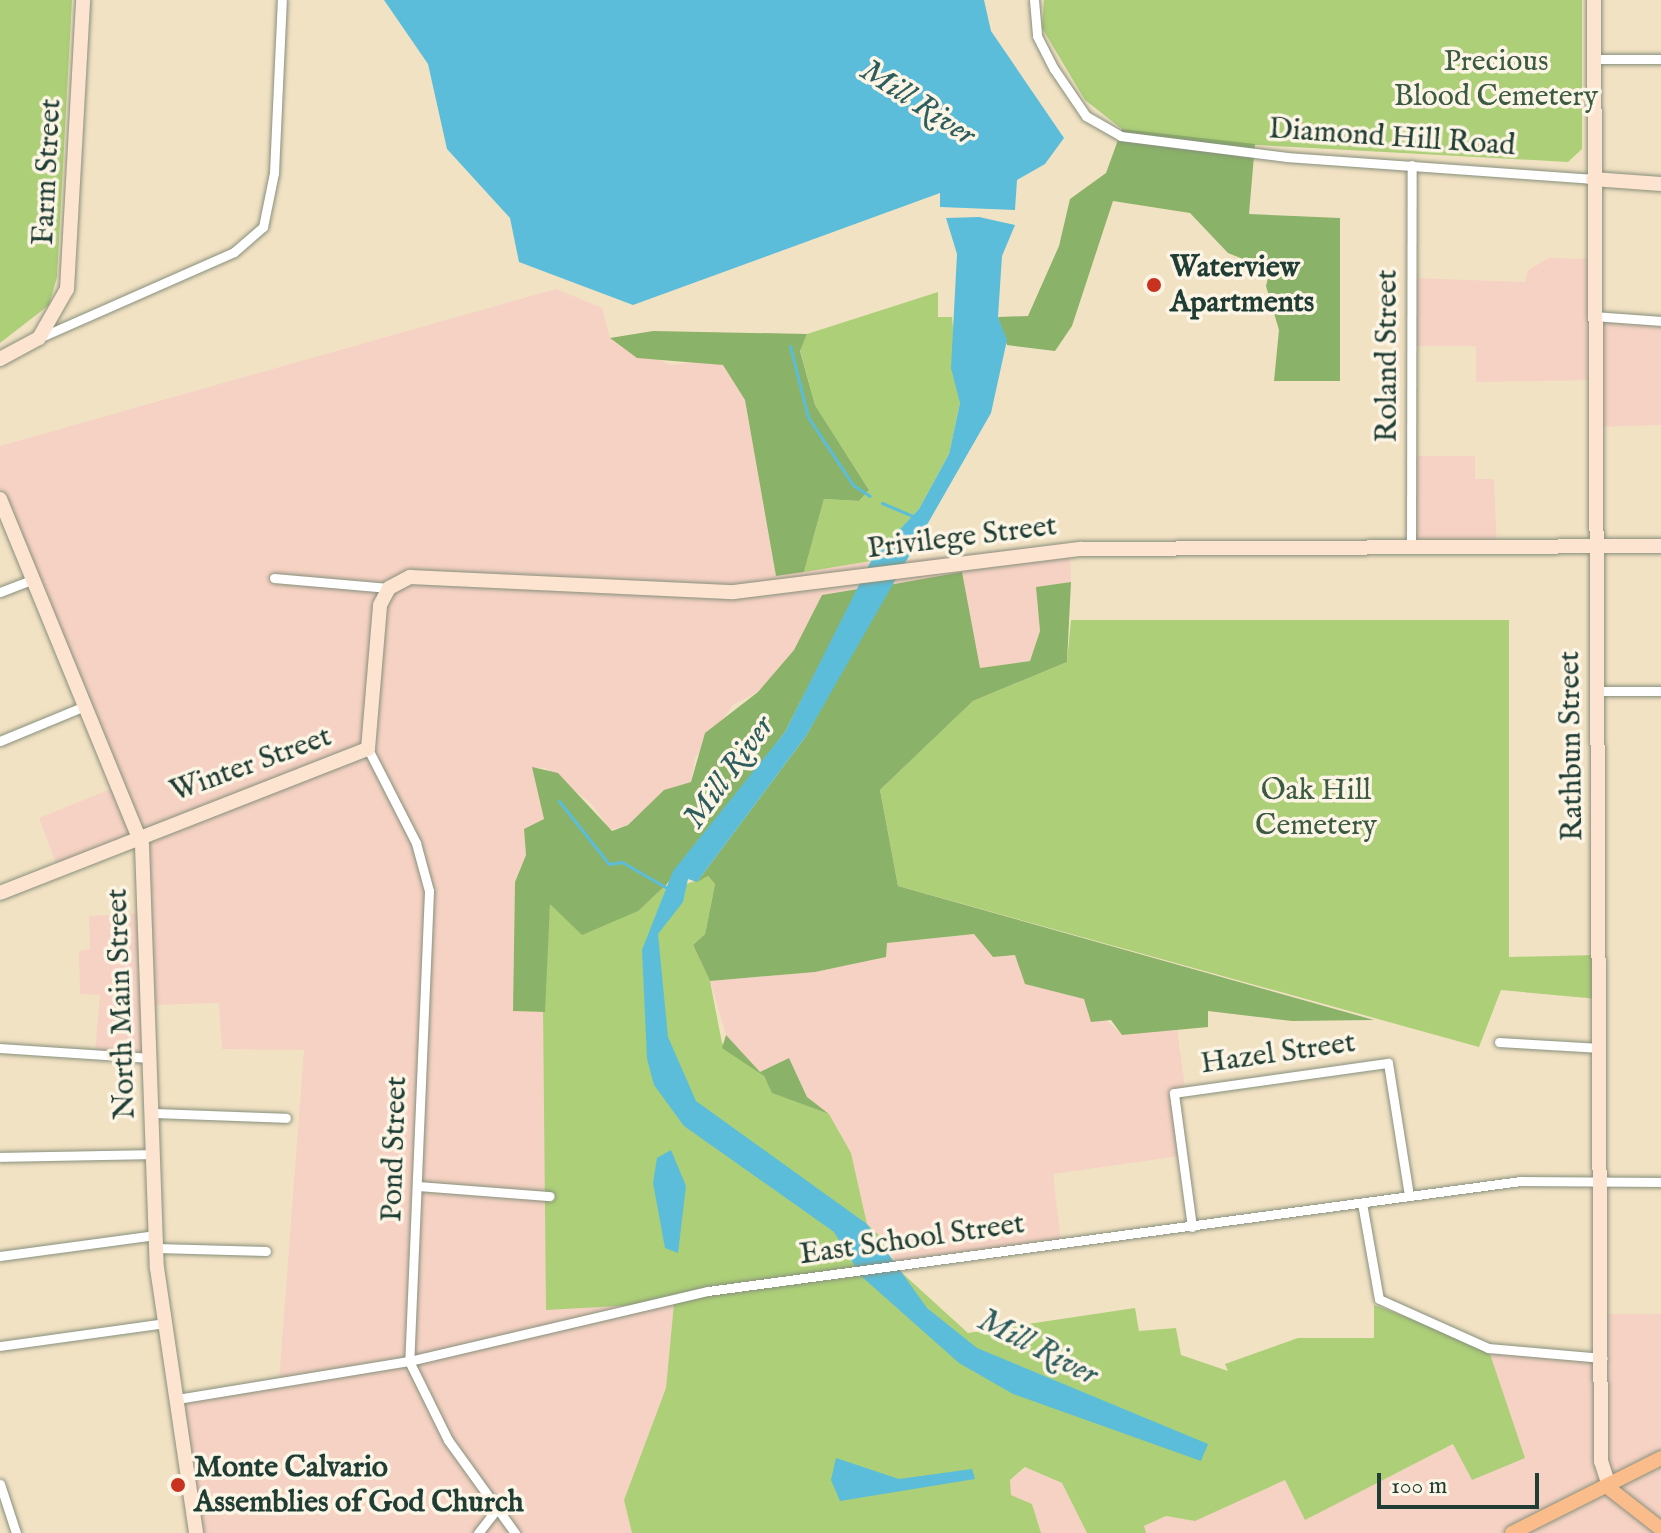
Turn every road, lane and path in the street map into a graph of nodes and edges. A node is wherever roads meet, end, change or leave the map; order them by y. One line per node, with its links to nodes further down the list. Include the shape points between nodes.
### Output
1 (83, 0): 12 (main road, Farm Street, via 69,277 61,309)
2 (282, 0): 12 (street, via 274,173 263,227 234,252)
3 (1034, 0): 7 (street, Diamond Hill Road, via 1037,36 1054,69 1086,116 1121,136)
4 (1594, 0): 5 (main road, Rathbun Street)
5 (1594, 59): 6 (street); 8 (main road, Rathbun Street)
6 (1661, 59)
7 (1412, 165): 8 (street, Diamond Hill Road); 17 (street, Roland Street)
8 (1593, 179): 9 (main road, Diamond Hill Road); 10 (main road, Rathbun Street)
9 (1661, 184)
10 (1594, 316): 11 (street); 15 (main road, Rathbun Street)
11 (1661, 321)
12 (39, 338): 13 (main road)
13 (0, 359)
14 (0, 499): 19 (main road, North Main Street)
15 (1595, 546): 16 (main road, Privilege Street); 17 (main road, Privilege Street); 22 (main road, Rathbun Street)
16 (1661, 546)
17 (1411, 548): 20 (main road, Privilege Street, via 1081,549 734,592 410,577)
18 (274, 578): 20 (street, Privilege Street)
19 (34, 579): 21 (street); 24 (main road, North Main Street)
20 (389, 588): 26 (main road, Winter Street, via 380,605)
21 (0, 592)
22 (1597, 691): 23 (street); 31 (main road, Rathbun Street)
23 (1661, 691)
24 (85, 706): 25 (street); 27 (main road, North Main Street)
25 (0, 741)
26 (368, 749): 27 (main road, Winter Street); 39 (street, Pond Street, via 416,843 429,891)
27 (140, 834): 28 (main road, Winter Street); 32 (main road, North Main Street)
28 (0, 893)
29 (1499, 1042): 31 (street)
30 (0, 1048): 32 (street)
31 (1600, 1048): 37 (main road, Rathbun Street)
32 (150, 1058): 33 (main road, North Main Street)
33 (152, 1113): 34 (street); 35 (main road, North Main Street)
34 (286, 1118)
35 (153, 1154): 36 (street); 44 (main road, North Main Street)
36 (0, 1157)
37 (1600, 1182): 38 (street, East School Street); 40 (street, East School Street, via 1521,1181); 49 (main road, Rathbun Street)
38 (1661, 1182)
39 (419, 1186): 41 (street); 50 (street, Pond Street)
40 (1409, 1195): 42 (street, East School Street); 43 (street, Hazel Street, via 1388,1063 1174,1093)
41 (550, 1196)
42 (1362, 1203): 43 (street, East School Street); 49 (street, via 1379,1299 1488,1348)
43 (1192, 1227): 50 (street, East School Street, via 624,1307)
44 (156, 1242): 45 (street); 46 (street); 47 (main road, North Main Street)
45 (266, 1251)
46 (0, 1256)
47 (166, 1323): 48 (street); 51 (main road, North Main Street)
48 (0, 1346)
49 (1603, 1358): 54 (main road, Rathbun Street, via 1601,1461)
50 (409, 1361): 51 (street, East School Street); 55 (street, Pond Street, via 448,1440)
51 (177, 1399): 58 (main road, North Main Street)
52 (1661, 1458): 54 (main road)
53 (0, 1484): 57 (street)
54 (1610, 1489): 56 (main road); 61 (main road)
55 (496, 1510): 59 (street); 60 (street, Pond Street)
56 (1661, 1529)
57 (16, 1533)
58 (196, 1533)
59 (478, 1533)
60 (515, 1533)
61 (1512, 1533)

